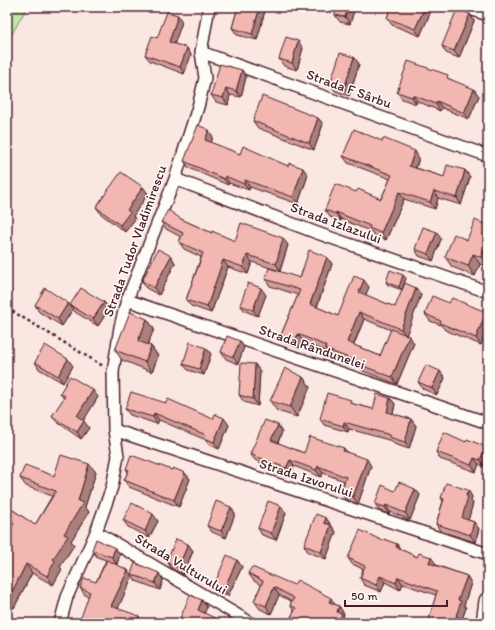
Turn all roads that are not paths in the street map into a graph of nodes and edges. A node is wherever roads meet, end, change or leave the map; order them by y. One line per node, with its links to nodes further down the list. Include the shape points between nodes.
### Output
1 (209, 7): 4 (street, Strada Tudor Vladimirescu)
2 (464, 7): 3 (street)
3 (488, 15)
4 (200, 52): 5 (street, Strada F Sârbu); 6 (street, Strada Tudor Vladimirescu, via 205,78)
5 (488, 156)
6 (174, 179): 7 (street, Strada Izlazului, via 317,233); 8 (street, Strada Tudor Vladimirescu)
7 (488, 292)
8 (127, 300): 9 (street, Strada Rândunelei); 10 (street, Strada Tudor Vladimirescu, via 113,372)
9 (488, 423)
10 (114, 430): 11 (street, Strada Tudor Vladimirescu, via 118,456 112,487); 12 (street, Strada Izvorului)
11 (96, 532): 14 (street, Strada Tudor Vladimirescu, via 67,597); 15 (street, Strada Vulturului)
12 (488, 554)
13 (488, 601): 16 (main road)
14 (60, 623)
15 (251, 623)
16 (485, 623)

